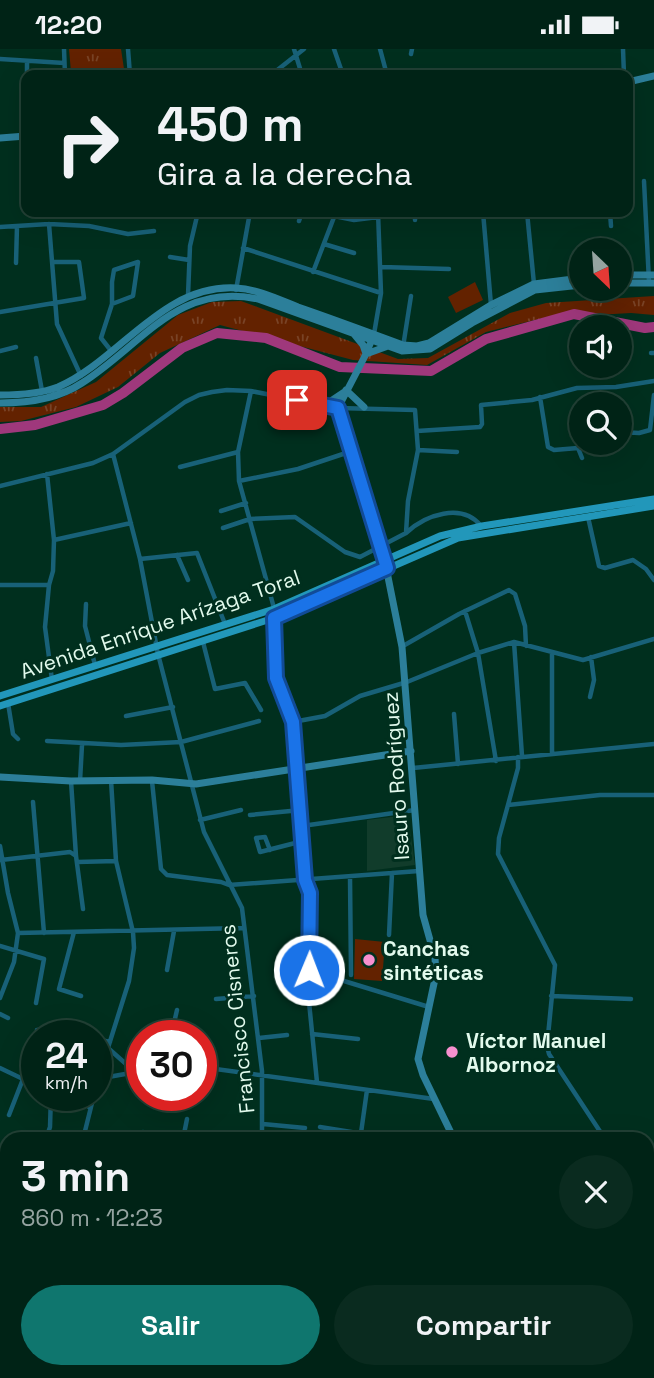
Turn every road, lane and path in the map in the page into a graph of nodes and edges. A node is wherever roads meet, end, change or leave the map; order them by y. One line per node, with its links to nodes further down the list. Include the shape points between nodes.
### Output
1 (64, 49): 10 (street)
2 (128, 49): 13 (street)
3 (304, 49): 7 (street)
4 (334, 49): 16 (street)
5 (380, 49): 17 (street)
6 (623, 49): 18 (street)
7 (295, 52): 14 (street); 15 (street)
8 (1, 59): 9 (street)
9 (27, 61): 10 (street); 11 (street)
10 (64, 64): 12 (street)
11 (27, 70)
12 (65, 70)
13 (130, 70)
14 (276, 70)
15 (300, 70)
16 (341, 70)
17 (386, 70)
18 (624, 70)
19 (654, 76): 20 (street)
20 (633, 81)
21 (21, 136): 22 (street)
22 (0, 138)
23 (644, 181): 51 (street)
24 (197, 217): 44 (street)
25 (249, 217): 41 (street)
26 (300, 217): 34 (street)
27 (334, 217): 40 (street)
28 (344, 217): 29 (street)
29 (366, 217)
30 (378, 217): 47 (street)
31 (483, 217): 62 (street)
32 (527, 217): 54 (street)
33 (610, 217): 37 (street)
34 (299, 221)
35 (49, 224): 36 (street); 39 (street, via 128,234); 45 (street)
36 (17, 226): 38 (street); 46 (street)
37 (611, 226)
38 (0, 227)
39 (154, 231)
40 (324, 244): 42 (street); 49 (street)
41 (243, 248): 49 (street); 56 (street)
42 (354, 253)
43 (170, 257): 44 (street)
44 (189, 260): 58 (street)
45 (52, 262): 60 (street); 60 (street, via 79,262 85,295 81,300)
46 (16, 263)
47 (382, 267): 48 (street); 57 (street)
48 (449, 269)
49 (313, 272): 57 (street)
50 (632, 277): 51 (street)
51 (651, 279): 53 (street)
52 (569, 280): 54 (street)
53 (632, 281)
54 (534, 284): 62 (street)
55 (569, 286): 62 (street, via 535,290)
56 (236, 291): 58 (street, via 202,291); 64 (street); 65 (street, via 262,293); 70 (street, via 187,305)
57 (381, 293): 65 (street)
58 (188, 296): 70 (street, via 162,311)
59 (411, 296): 68 (street)
60 (55, 301): 63 (street); 73 (street, via 57,324)
61 (111, 304): 61 (street, via 133,296 138,262 114,270); 70 (street, via 101,338)
62 (492, 308): 68 (street, via 430,349)
63 (0, 312)
64 (352, 333): 65 (street); 71 (street)
65 (373, 337): 66 (street); 68 (street); 71 (street)
66 (389, 346): 68 (street); 71 (street)
67 (16, 347): 69 (street)
68 (403, 348)
69 (0, 351)
70 (113, 354): 73 (street)
71 (366, 355): 75 (street)
72 (36, 358): 77 (street)
73 (81, 380): 77 (street); 81 (street, via 40,400)
74 (654, 381): 80 (street, via 577,388)
75 (346, 390): 82 (street); 83 (street); 84 (street)
76 (251, 391): 82 (street); 90 (street); 92 (street, via 199,395)
77 (43, 392): 78 (street)
78 (0, 395)
79 (654, 395): 86 (street, via 650,430)
80 (540, 397): 85 (street, via 481,405 480,427); 87 (street, via 548,447)
81 (0, 403)
82 (320, 404): 84 (street)
83 (364, 407): 84 (street); 85 (street, via 415,410)
84 (338, 408): 89 (street, Isauro Rodríguez)
85 (417, 431): 88 (street)
86 (632, 433)
87 (569, 448)
88 (418, 450): 91 (street); 108 (street)
89 (352, 451): 97 (street); 110 (street, Isauro Rodríguez)
90 (237, 452): 95 (street); 97 (street)
91 (457, 452)
92 (113, 454): 96 (street); 105 (street, Francisco Cisneros)
93 (581, 455): 94 (street)
94 (582, 458)
95 (180, 467)
96 (47, 474): 98 (street); 109 (street)
97 (240, 481): 100 (street)
98 (0, 486)
99 (654, 499): 106 (main road, Avenida Enrique Arízaga Toral)
100 (246, 503): 102 (street); 104 (street)
101 (654, 506): 103 (main road, Avenida Enrique Arízaga Toral)
102 (221, 511)
103 (588, 517): 113 (main road, Avenida Enrique Arízaga Toral, via 458,538); 115 (street, via 599,566 633,560)
104 (250, 519): 107 (street); 110 (street, via 298,518 352,556); 120 (street)
105 (131, 523): 109 (street); 112 (street, Francisco Cisneros)
106 (482, 526): 108 (street, via 459,512 445,513); 113 (main road, Avenida Enrique Arízaga Toral, via 440,536)
107 (223, 528)
108 (406, 533): 110 (street)
109 (54, 540): 117 (street)
110 (382, 547): 113 (street, Isauro Rodríguez)
111 (177, 555): 112 (street); 114 (street); 121 (street, via 198,553)
112 (139, 559): 127 (street, Francisco Cisneros)
113 (386, 564): 120 (main road, Avenida Enrique Arízaga Toral); 126 (street, Isauro Rodríguez)
114 (188, 580)
115 (654, 580)
116 (0, 585): 117 (street)
117 (49, 585): 132 (street, via 46,627)
118 (86, 604): 131 (street, via 85,626)
119 (464, 611): 125 (street, via 509,590 515,594 525,626); 126 (street); 128 (street)
120 (274, 614): 121 (main road, Avenida Enrique Arízaga Toral); 123 (main road, Avenida Enrique Arízaga Toral); 142 (street, via 276,678)
121 (225, 625): 127 (main road, Avenida Enrique Arízaga Toral)
122 (654, 639): 130 (street)
123 (203, 642): 127 (main road, Avenida Enrique Arízaga Toral); 138 (street, via 215,689 245,683)
124 (514, 642): 125 (street); 128 (street); 150 (street)
125 (526, 646): 129 (street)
126 (402, 647): 133 (street, Isauro Rodríguez)
127 (157, 650): 131 (main road, Avenida Enrique Arízaga Toral); 136 (main road, Avenida Enrique Arízaga Toral); 137 (street, Francisco Cisneros)
128 (478, 653): 133 (street); 151 (street)
129 (552, 653): 130 (street, via 583,660); 149 (street)
130 (591, 657): 135 (street, via 594,680)
131 (95, 666): 132 (main road, Avenida Enrique Arízaga Toral)
132 (52, 680): 134 (main road, Avenida Enrique Arízaga Toral)
133 (407, 682): 142 (street, via 351,700 325,716); 148 (street, Isauro Rodríguez)
134 (0, 696)
135 (590, 697)
136 (4, 705): 143 (street)
137 (173, 707): 140 (street); 145 (street, Francisco Cisneros)
138 (261, 710)
139 (454, 714): 152 (street)
140 (126, 716)
141 (259, 721): 145 (street)
142 (293, 722): 153 (street)
143 (18, 739)
144 (47, 741): 147 (street)
145 (181, 743): 147 (street); 159 (street, Francisco Cisneros)
146 (654, 744): 149 (street)
147 (82, 745): 158 (street)
148 (411, 751): 153 (street); 154 (street, Isauro Rodríguez)
149 (552, 754): 150 (street)
150 (520, 757): 151 (street); 162 (street)
151 (496, 761): 152 (street)
152 (458, 764): 154 (street)
153 (297, 767): 159 (street); 164 (street)
154 (412, 768): 165 (street, Isauro Rodríguez)
155 (0, 777): 158 (street)
156 (110, 779): 157 (street); 158 (street); 175 (street)
157 (152, 780): 159 (street); 180 (street, via 163,873)
158 (76, 781): 173 (street)
159 (191, 783): 167 (street, Francisco Cisneros)
160 (654, 795): 162 (street, via 600,795)
161 (33, 802): 172 (street)
162 (508, 805): 196 (street, via 498,854 555,965)
163 (241, 810): 167 (street)
164 (301, 810): 166 (street); 168 (street)
165 (415, 810): 168 (street); 176 (street, Isauro Rodríguez)
166 (250, 815)
167 (200, 820): 180 (street, Francisco Cisneros)
168 (302, 826): 169 (street)
169 (303, 841): 171 (street); 179 (street)
170 (0, 846): 174 (street)
171 (270, 850)
172 (39, 856): 173 (street, via 70,852); 174 (street); 187 (street)
173 (77, 859): 175 (street); 181 (street)
174 (1, 860): 186 (street)
175 (116, 861): 185 (street)
176 (420, 871): 177 (street); 201 (street, Isauro Rodríguez, via 423,915 436,974)
177 (392, 873): 178 (street); 188 (street)
178 (350, 877): 179 (street); 193 (street)
179 (305, 880): 180 (street); 192 (street, via 310,893)
180 (229, 885): 182 (street, Francisco Cisneros, via 242,908)
181 (83, 909)
182 (244, 928): 183 (street); 195 (street, Francisco Cisneros)
183 (174, 931): 185 (street); 191 (street)
184 (74, 932): 185 (street); 187 (street); 194 (street, via 59,989)
185 (133, 932): 207 (street, via 129,981)
186 (18, 933): 187 (street); 190 (street)
187 (44, 933)
188 (389, 935)
189 (0, 946): 190 (street)
190 (15, 949): 197 (street); 200 (street, via 44,959)
191 (167, 970)
192 (309, 970): 201 (street); 206 (street)
193 (351, 975)
194 (80, 996)
195 (254, 996): 198 (street); 209 (street, Francisco Cisneros)
196 (551, 996): 199 (street); 235 (street, via 549,1054)
197 (0, 998)
198 (216, 999)
199 (631, 999)
200 (36, 1003)
201 (429, 1007): 220 (street, Isauro Rodríguez, via 418,1059)
202 (177, 1010): 205 (street)
203 (0, 1014): 204 (street)
204 (8, 1018)
205 (175, 1020)
206 (312, 1034): 210 (street); 217 (street)
207 (112, 1035)
208 (287, 1035): 209 (street)
209 (259, 1038): 215 (street, Francisco Cisneros)
210 (358, 1039)
211 (112, 1048): 212 (street)
212 (126, 1064)
213 (0, 1068): 216 (street)
214 (217, 1069): 215 (street)
215 (262, 1075): 217 (street); 225 (street, Francisco Cisneros)
216 (21, 1078)
217 (317, 1082): 219 (street)
218 (21, 1084): 223 (street)
219 (367, 1090): 220 (street); 233 (street)
220 (434, 1099): 234 (street, Isauro Rodríguez)
221 (50, 1111): 228 (street)
222 (90, 1111): 229 (street)
223 (9, 1115)
224 (187, 1119): 230 (street)
225 (263, 1123): 227 (street); 231 (street, Francisco Cisneros)
226 (320, 1127): 232 (street)
227 (305, 1128)
228 (48, 1132)
229 (85, 1132)
230 (184, 1132)
231 (262, 1132)
232 (354, 1132)
233 (361, 1132)
234 (450, 1132)
235 (600, 1132)

